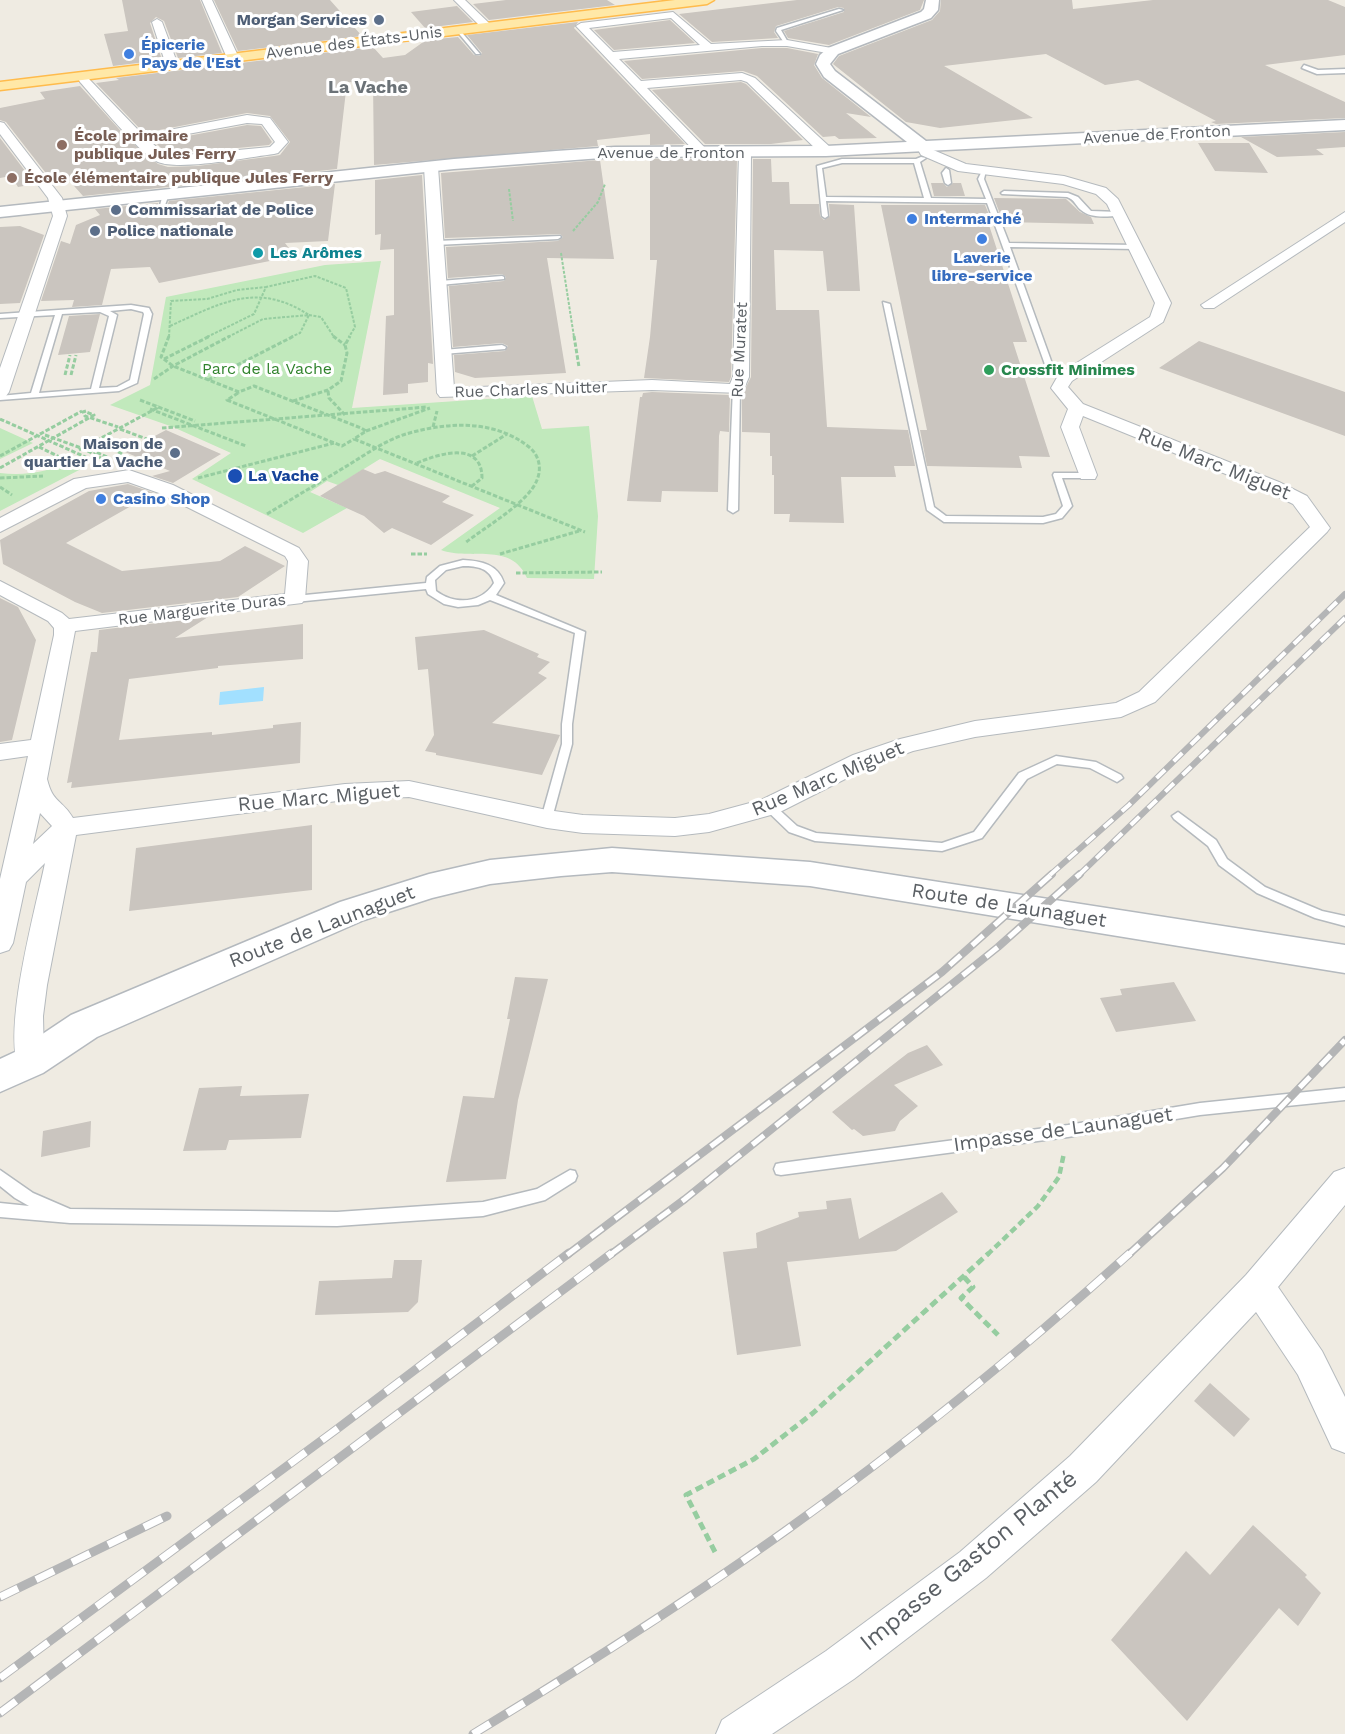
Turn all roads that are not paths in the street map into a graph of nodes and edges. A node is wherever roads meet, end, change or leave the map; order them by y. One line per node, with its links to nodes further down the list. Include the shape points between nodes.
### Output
1 (207, 0): 15 (street)
2 (459, 0): 8 (street)
3 (707, 0): 6 (main road, Avenue des États-Unis)
4 (932, 0): 12 (street, via 926,15)
5 (832, 5): 10 (lane, via 841,10 779,29)
6 (576, 21): 8 (main road, Avenue des États-Unis); 11 (street, via 673,15); 14 (street)
7 (157, 22): 16 (street)
8 (487, 27): 9 (main road, Avenue des États-Unis)
9 (457, 30): 13 (lane); 15 (main road, Avenue des États-Unis)
10 (787, 44): 11 (street); 12 (street)
11 (707, 46): 14 (street)
12 (833, 51): 28 (street, via 823,64 829,74)
13 (477, 53)
14 (610, 56): 20 (street)
15 (233, 58): 16 (main road, Avenue des États-Unis)
16 (172, 65): 19 (main road, Avenue des États-Unis)
17 (1304, 67): 18 (lane, via 1317,72)
18 (1345, 71)
19 (82, 76): 21 (main road, Avenue des États-Unis); 24 (street)
20 (638, 85): 25 (street, via 736,75 751,80); 26 (street)
21 (0, 86)
22 (1345, 125): 28 (street, Avenue de Fronton)
23 (0, 126): 37 (street)
24 (142, 140): 24 (street, via 248,119 266,121 282,142 274,150 180,160 161,158)
25 (826, 151): 27 (street, Avenue de Fronton); 28 (street, Avenue de Fronton)
26 (704, 153): 27 (street, Avenue de Fronton); 29 (street, Avenue de Fronton, via 615,152)
27 (745, 153): 57 (street, Rue Muratet, via 741,377)
28 (922, 153): 31 (street); 34 (lane, via 819,167); 35 (lane)
29 (431, 166): 37 (street, Avenue de Fronton, via 164,201); 43 (street, Rue Charles Nuitter)
30 (946, 170): 32 (lane)
31 (984, 172): 36 (lane, via 981,178); 39 (street, via 1064,180 1092,187 1109,196)
32 (948, 183)
33 (1004, 193): 39 (lane, via 1068,195 1090,214)
34 (823, 199): 35 (lane); 40 (lane)
35 (928, 201): 36 (lane)
36 (990, 201): 44 (lane)
37 (59, 206): 38 (street, Avenue de Fronton); 52 (street, via 60,216)
38 (0, 212)
39 (1119, 214): 45 (street)
40 (825, 216)
41 (1345, 216): 49 (street)
42 (558, 237): 43 (lane)
43 (436, 243): 47 (street, Rue Charles Nuitter)
44 (1008, 246): 45 (lane); 56 (lane, via 1051,370)
45 (1136, 248): 56 (street, via 1163,303 1156,319)
46 (502, 278): 47 (lane)
47 (440, 283): 55 (street, Rue Charles Nuitter)
48 (886, 304): 65 (lane, via 930,508 944,519 1043,520 1059,516 1068,506 1057,475)
49 (1209, 305)
50 (98, 310): 51 (lane); 59 (lane, via 112,315); 59 (lane, via 138,308 148,314 134,381 119,389)
51 (59, 313): 52 (lane); 61 (lane)
52 (27, 315): 53 (lane); 58 (street)
53 (0, 316)
54 (502, 347): 55 (lane)
55 (443, 352): 57 (street, Rue Charles Nuitter, via 446,393 652,385)
56 (1065, 378): 64 (street, via 1059,388)
57 (736, 389): 66 (lane, Rue Muratet)
58 (0, 392)
59 (94, 392): 60 (lane)
60 (80, 393): 61 (lane); 63 (lane)
61 (34, 396): 62 (lane)
62 (0, 398)
63 (92, 404)
64 (1077, 408): 65 (street, via 1070,427); 77 (street, Rue Marc Miguet, via 1272,486 1300,500 1320,528 1147,697 1134,704 1122,710 975,729 908,745 861,761)
65 (1088, 475)
66 (733, 510)
67 (0, 526): 71 (street, Rue Marguerite Duras, via 81,483 129,476 166,489 292,552 298,561)
68 (429, 586): 70 (lane, via 437,598 446,602 469,603); 70 (lane, via 436,573 453,565 482,565 498,576 499,583); 71 (lane)
69 (0, 587): 72 (street, via 55,617)
70 (490, 596): 79 (lane, via 580,632 567,744)
71 (295, 599): 72 (street, Rue Marguerite Duras)
72 (64, 626): 73 (street)
73 (41, 747): 74 (street); 76 (street)
74 (0, 752)
75 (1117, 778): 77 (lane, via 1092,765 1056,759 1023,776 978,836 942,847 815,837 793,829)
76 (35, 780): 80 (street, via 42,804 63,819); 81 (street)
77 (770, 807): 79 (street, Rue Marc Miguet, via 709,823 675,826)
78 (1178, 816): 82 (lane, via 1212,843 1223,862 1261,890 1319,915)
79 (546, 819): 80 (street, Rue Marc Miguet, via 409,789 333,794)
80 (65, 828): 81 (street); 85 (street)
81 (13, 879): 83 (street)
82 (1345, 921)
83 (0, 943)
84 (1345, 959): 85 (street, Route de Launaguet, via 810,874 671,865 510,889 437,905 309,950 91,1045)
85 (15, 1069)
86 (1345, 1094): 87 (lane, Impasse de Launaguet, via 1200,1109 1068,1131)
87 (781, 1169)
88 (0, 1176): 92 (lane, via 8,1186 30,1199)
89 (570, 1176): 92 (lane, via 540,1195 483,1209 338,1219)
90 (1345, 1182): 93 (street, Impasse Gaston Planté)
91 (0, 1210): 92 (lane)
92 (70, 1216)
93 (1258, 1286): 94 (street, via 1310,1363); 95 (street, Impasse Gaston Planté, via 1083,1469 973,1564 840,1665)
94 (1343, 1424)
95 (736, 1734)

